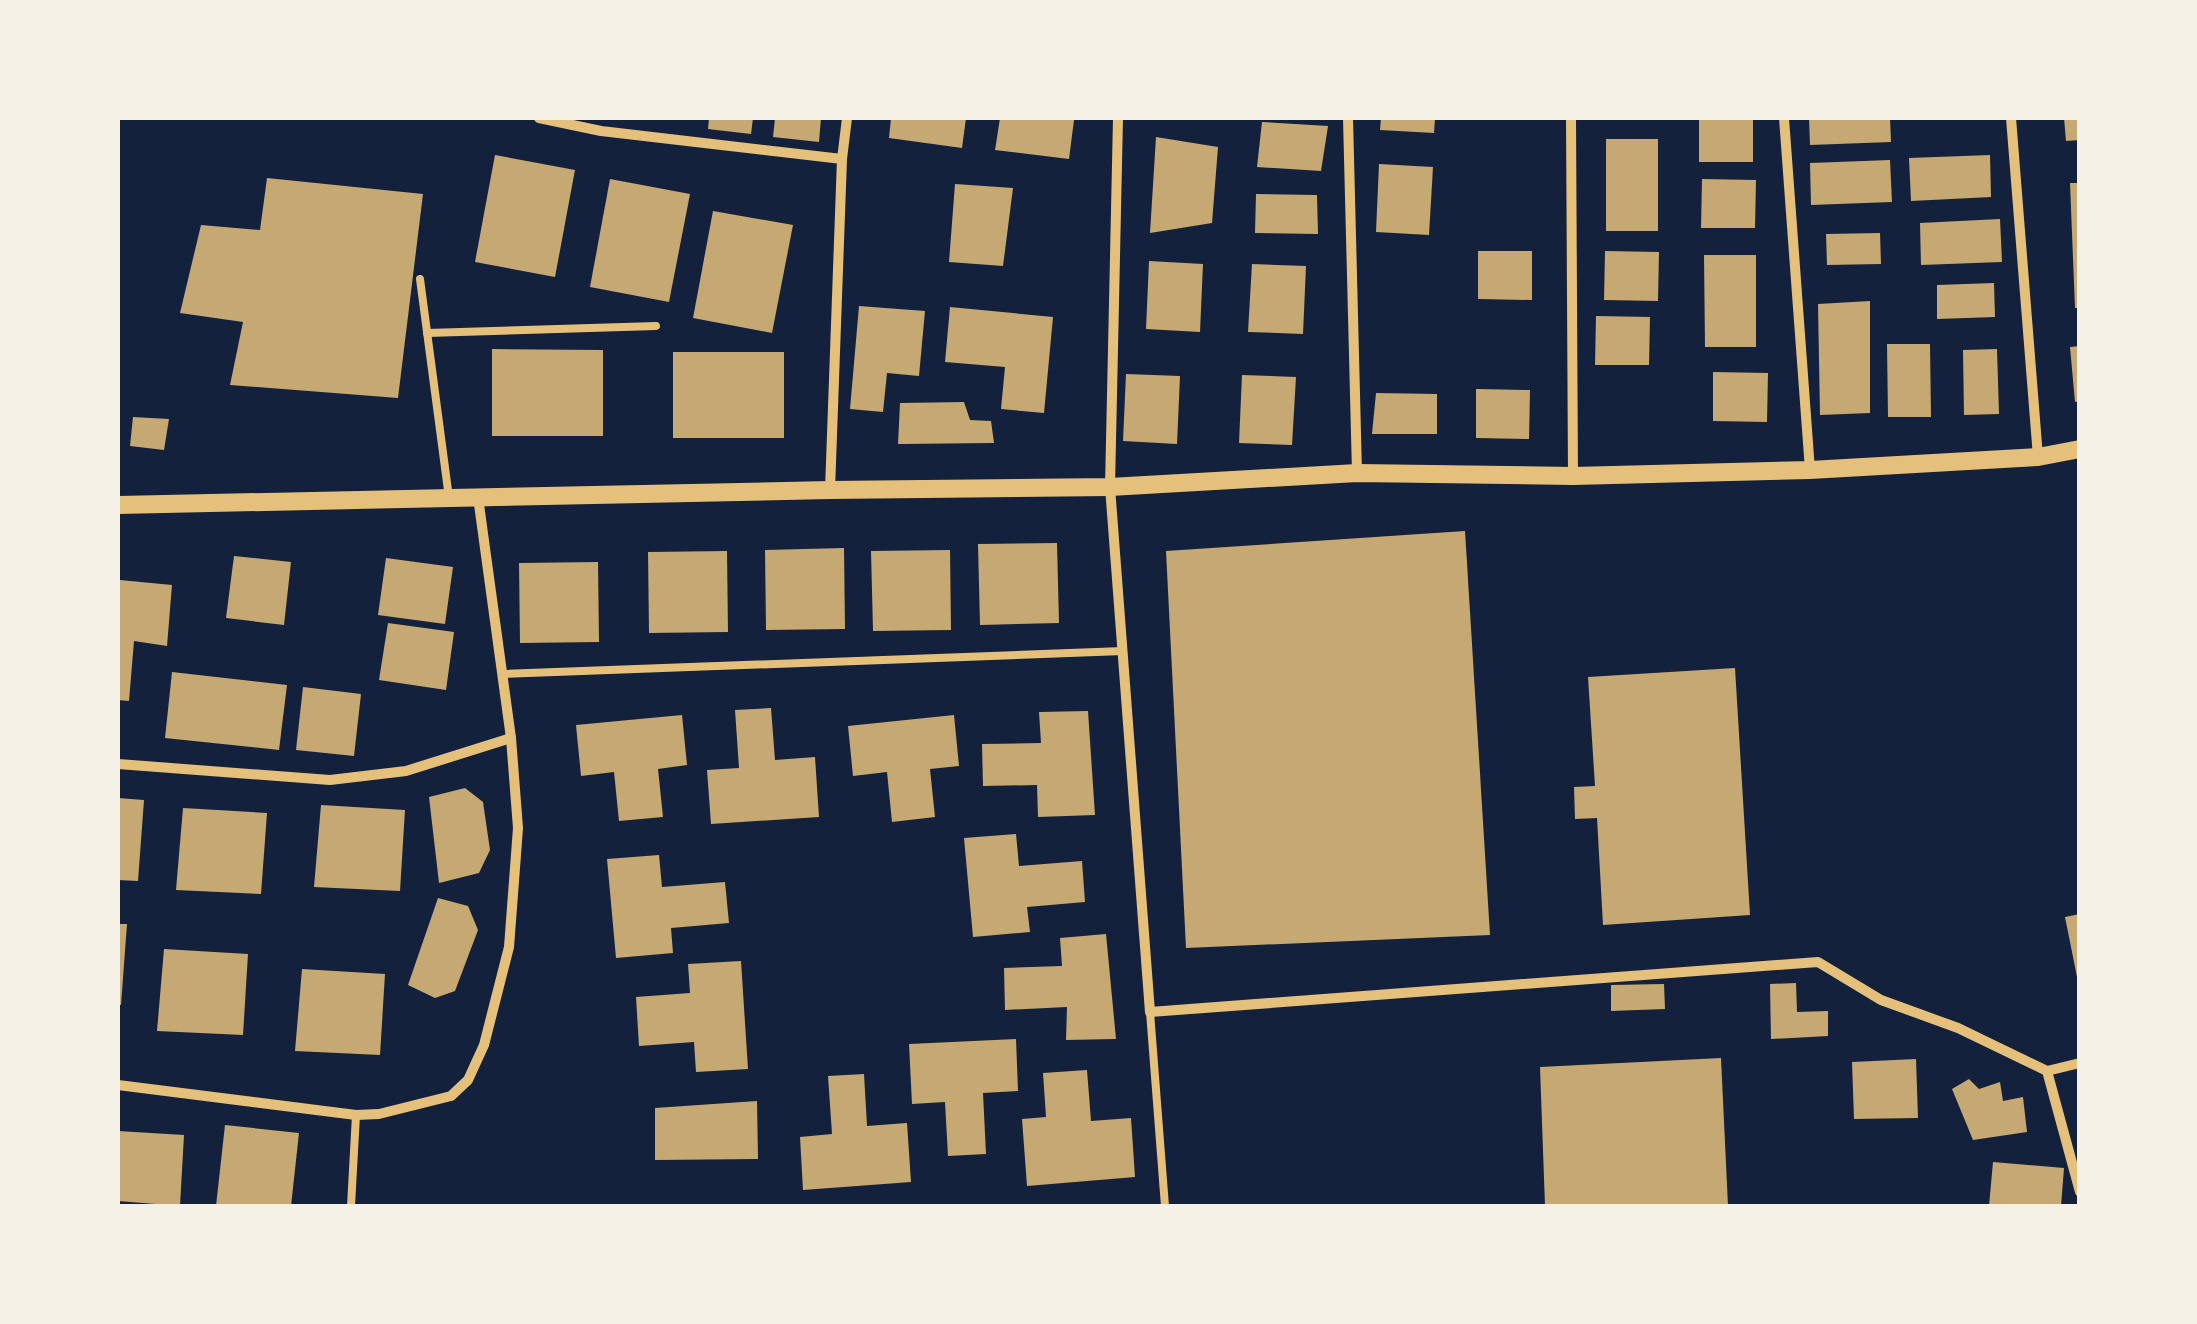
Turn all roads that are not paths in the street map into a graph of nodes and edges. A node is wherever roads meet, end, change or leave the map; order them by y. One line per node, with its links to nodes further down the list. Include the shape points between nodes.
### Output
1 (539, 118): 9 (street)
2 (603, 118): 9 (street)
3 (847, 118): 10 (street)
4 (1118, 118): 19 (street)
5 (1348, 118): 17 (street)
6 (1571, 118): 18 (street)
7 (1784, 118): 16 (street)
8 (2011, 118): 15 (street)
9 (601, 132): 10 (street)
10 (842, 159): 20 (street)
11 (420, 280): 13 (lane)
12 (656, 326): 13 (lane)
13 (427, 332): 21 (lane)
14 (2080, 449): 15 (street)
15 (2038, 458): 16 (street)
16 (1810, 470): 18 (street)
17 (1357, 474): 18 (street); 19 (street)
18 (1574, 476)
19 (1110, 488): 20 (street); 24 (street)
20 (830, 490): 22 (street)
21 (449, 498): 22 (street); 23 (street)
22 (478, 498): 25 (street)
23 (118, 505)
24 (1123, 651): 25 (lane); 28 (street)
25 (503, 674): 26 (street)
26 (511, 738): 27 (street, via 406,771 330,780); 32 (street, via 518,828 509,947 484,1045 468,1080 452,1096)
27 (118, 764)
28 (1150, 1012): 30 (street, via 1818,962 1881,1000); 35 (lane)
29 (2080, 1064): 30 (street)
30 (2047, 1071): 33 (street)
31 (118, 1085): 32 (street)
32 (356, 1115): 34 (lane)
33 (2080, 1192)
34 (351, 1206)
35 (1165, 1206)

